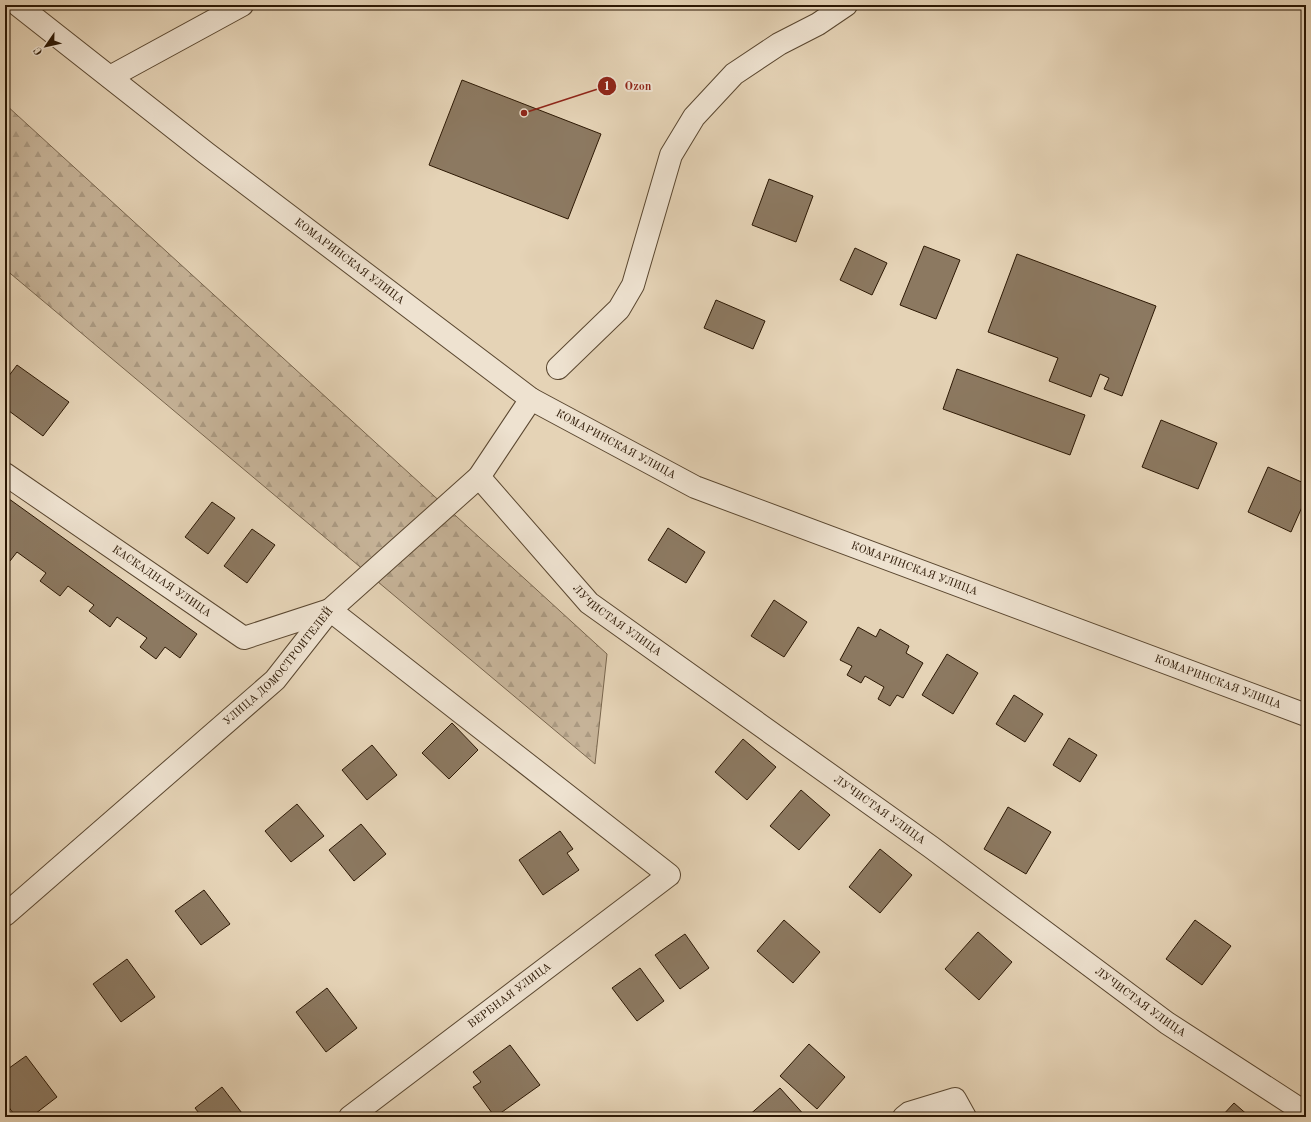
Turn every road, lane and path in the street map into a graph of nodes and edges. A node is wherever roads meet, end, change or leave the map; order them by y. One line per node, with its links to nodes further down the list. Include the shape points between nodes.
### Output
1 (18, 5): 4 (street, КОМАРИНСКАЯ УЛИЦА)
2 (242, 5): 4 (street)
3 (846, 5): 5 (street, via 818,24 778,44 734,74 694,117 671,155 633,285 619,309)
4 (110, 77): 6 (street, КОМАРИНСКАЯ УЛИЦА)
5 (558, 368)
6 (531, 399): 8 (street, УЛИЦА ДОМОСТРОИТЕЛЕЙ); 10 (street, КОМАРИНСКАЯ УЛИЦА, via 695,487)
7 (5, 474): 9 (street, КАСКАДНАЯ УЛИЦА, via 244,638)
8 (479, 477): 9 (street, УЛИЦА ДОМОСТРОИТЕЛЕЙ); 12 (street, ЛУЧИСТАЯ УЛИЦА, via 589,603 931,847 1166,1023)
9 (330, 610): 11 (street, УЛИЦА ДОМОСТРОИТЕЛЕЙ, via 275,680); 13 (street, ВЕРБНАЯ УЛИЦА, via 669,875)
10 (1306, 715)
11 (5, 915)
12 (1306, 1113)
13 (350, 1117)
14 (904, 1117): 15 (street, via 909,1113 955,1099)
15 (965, 1117)

